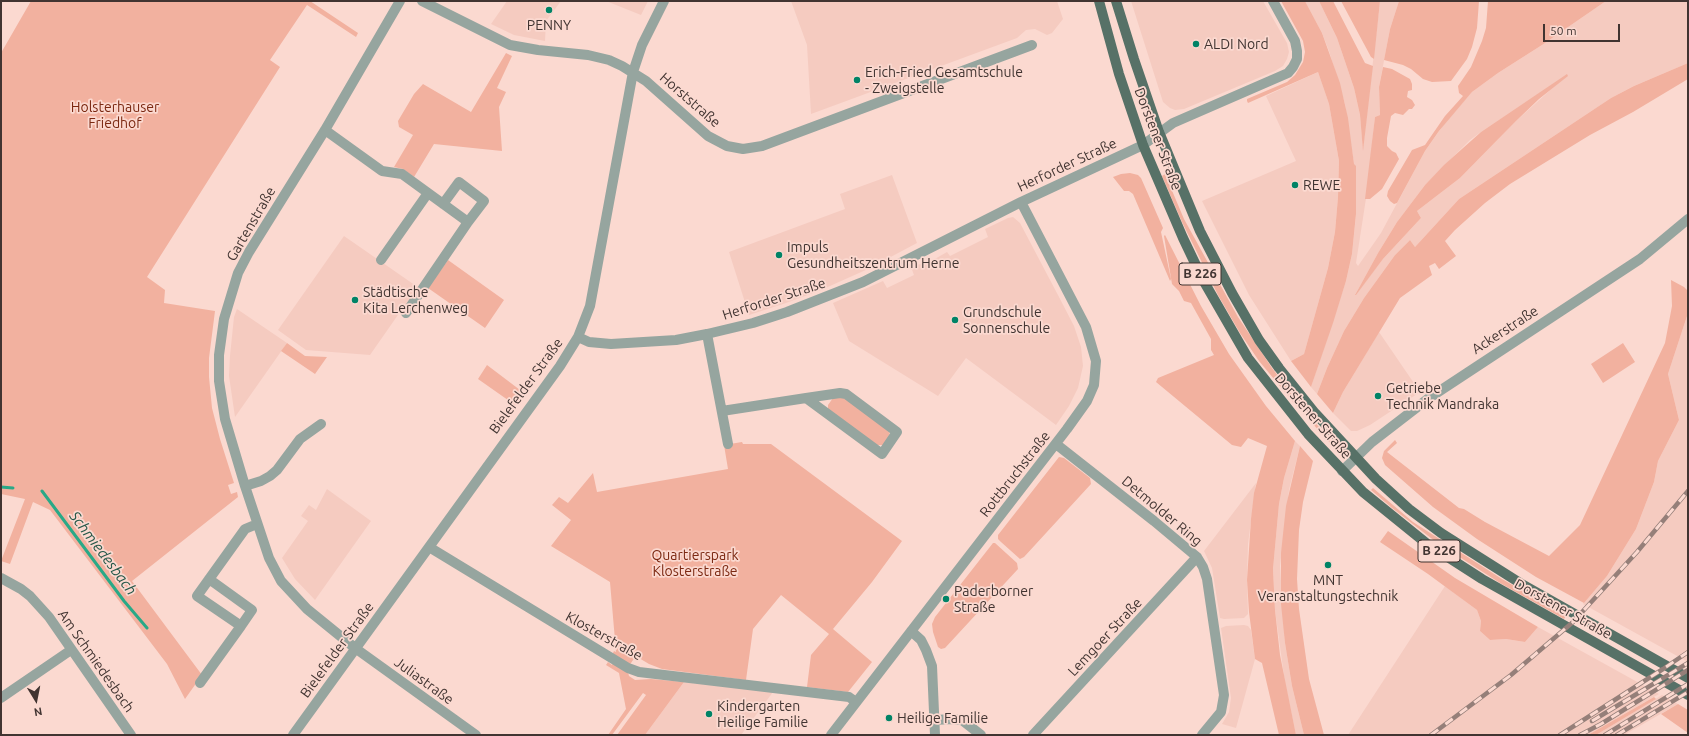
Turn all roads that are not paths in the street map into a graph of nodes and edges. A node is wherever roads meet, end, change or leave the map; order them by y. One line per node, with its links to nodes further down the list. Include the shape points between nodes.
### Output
1 (400, 1): 9 (street, Gartenstraße)
2 (422, 1): 8 (street, Horststraße, via 510,45 588,55 609,60)
3 (664, 1): 8 (street, Bielefelder Straße, via 644,39)
4 (1099, 1): 11 (main road, Dorstener Straße / B 226, via 1119,74)
5 (1116, 1): 10 (main road, Dorstener Straße / B 226)
6 (1273, 1): 10 (street, Dorstener Straße, via 1295,41 1297,59 1288,73 1184,118)
7 (1032, 45): 8 (street, Horststraße, via 762,146 744,149 727,146 708,136)
8 (633, 72): 20 (street, Bielefelder Straße, via 590,306)
9 (325, 130): 12 (street, via 382,171 402,174); 28 (street, Gartenstraße, via 249,252 238,274 224,319 219,355 221,400)
10 (1159, 132): 11 (street, Herforder Straße); 26 (main road, Dorstener Straße / B 226, via 1200,231 1259,340 1315,413)
11 (1143, 145): 13 (street, Herforder Straße); 27 (main road, Dorstener Straße / B 226, via 1183,238 1248,358 1296,420)
12 (428, 193): 14 (street); 17 (street)
13 (1021, 202): 19 (street, Herforder Straße, via 826,298 753,323); 25 (street, Rottbruchstraße, via 1086,327 1096,361 1094,385 1087,401)
14 (443, 204): 16 (street); 16 (street, via 459,182 484,201)
15 (1688, 219): 26 (street, Ackerstraße, via 1640,259 1429,398)
16 (468, 222): 18 (street)
17 (381, 260)
18 (406, 313)
19 (707, 334): 20 (street, Herforder Straße, via 676,340 611,344 589,342); 22 (street)
20 (578, 337): 30 (street, Bielefelder Straße, via 560,366)
21 (806, 398): 21 (street, via 882,454 897,432 846,394); 22 (street)
22 (722, 411): 24 (street)
23 (321, 424): 28 (street, via 300,439 270,476)
24 (728, 444)
25 (1056, 444): 31 (street, Detmolder Ring); 35 (street, Rottbruchstraße)
26 (1355, 457): 27 (street, Ackerstraße); 38 (main road, Dorstener Straße / B 226, via 1376,479 1441,533 1520,583)
27 (1342, 471): 40 (main road, Dorstener Straße / B 226, via 1363,492 1426,543 1482,579)
28 (245, 486): 29 (street, Gartenstraße)
29 (257, 524): 33 (street, via 245,529); 36 (street, Gartenstraße, via 269,558 281,581 307,608)
30 (429, 547): 36 (street, Bielefelder Straße); 42 (street, Klosterstraße, via 628,668 639,672 849,697)
31 (1197, 557): 50 (street, Lemgoer Straße); 51 (street, Detmolder Ring, via 1207,579 1224,695 1221,712)
32 (1, 578): 37 (street, Am Schmiedesbach, via 21,589 38,604)
33 (209, 579): 34 (street, via 252,610); 34 (street, via 197,596)
34 (241, 626): 39 (street)
35 (911, 630): 42 (street, Rottbruchstraße); 43 (street, via 921,640 930,660)
36 (355, 648): 45 (street, Bielefelder Straße); 46 (street, Juliastraße)
37 (71, 650): 41 (street); 44 (street, Am Schmiedesbach)
38 (1688, 678)
39 (200, 683)
40 (1688, 695)
41 (1, 698)
42 (856, 702): 47 (street, Rottbruchstraße)
43 (934, 720): 48 (street); 49 (street, via 962,720)
44 (131, 735)
45 (293, 735)
46 (476, 735)
47 (831, 735)
48 (935, 735)
49 (981, 735)
50 (1033, 735)
51 (1202, 735)

